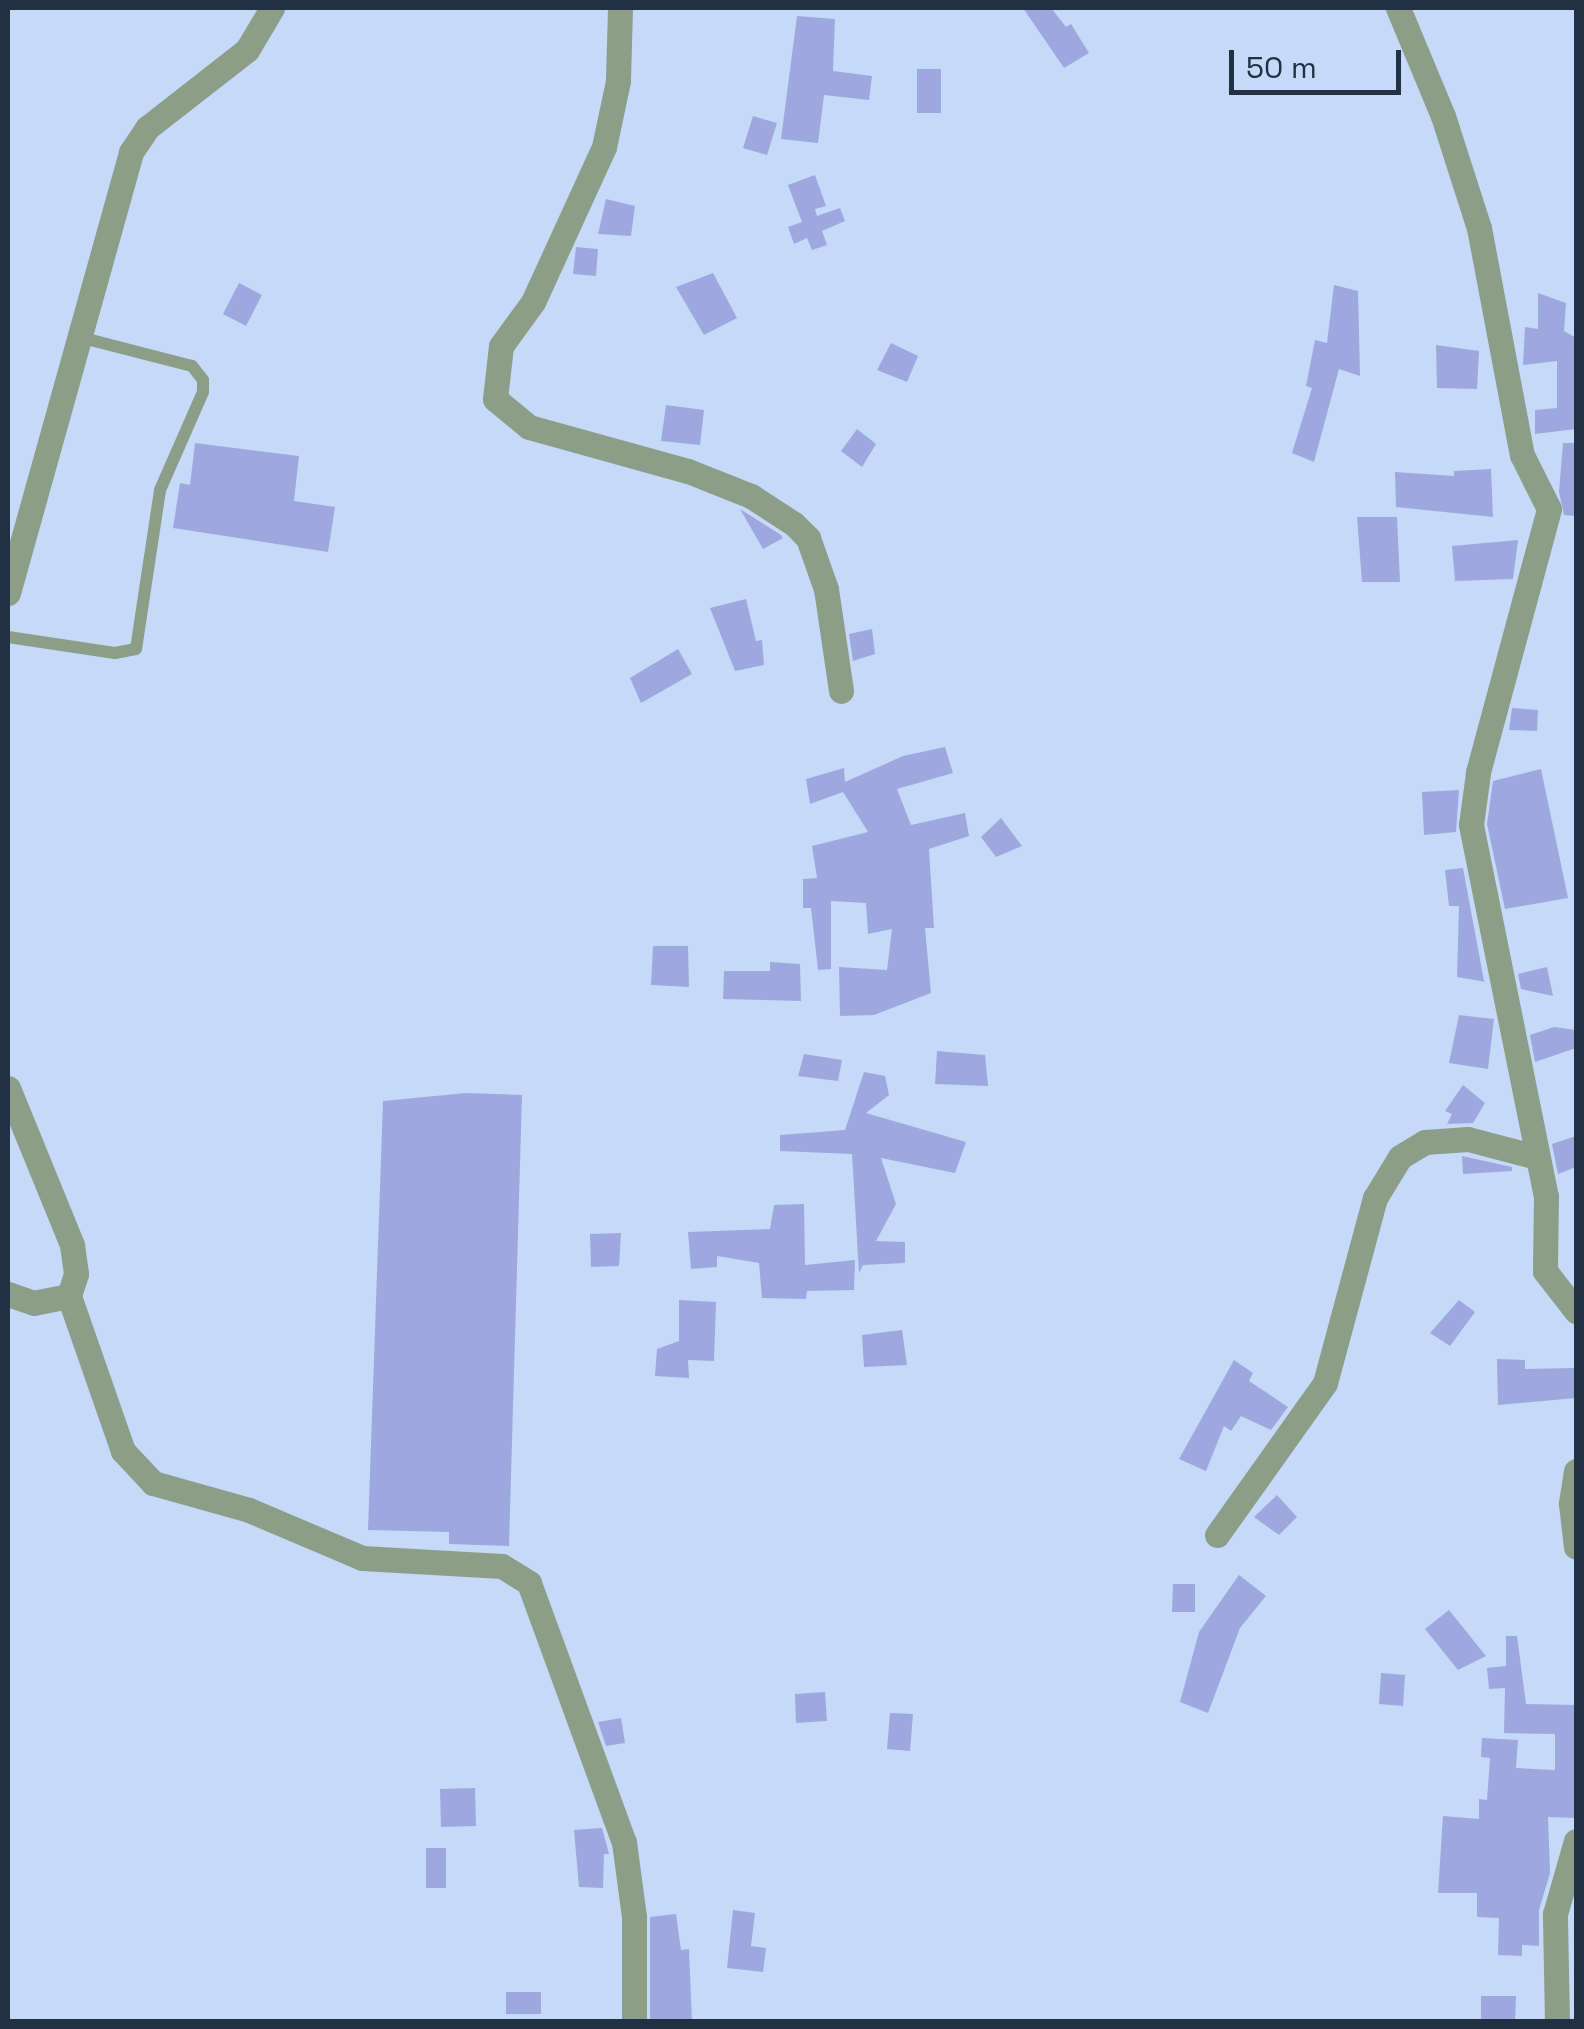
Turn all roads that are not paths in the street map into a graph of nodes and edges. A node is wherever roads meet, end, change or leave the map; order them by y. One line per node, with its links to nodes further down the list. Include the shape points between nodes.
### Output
1 (272, 8): 4 (street, via 247,50 147,128 131,152)
2 (620, 8): 7 (street, via 618,81 604,147 534,302 501,346 496,399 529,427 688,470 751,496 794,524 808,538 826,589)
3 (1398, 8): 9 (street, via 1480,228 1522,455 1550,509 1471,806)
4 (76, 337): 5 (street); 6 (lane, via 192,366 203,380 202,392 160,490 136,649)
5 (8, 592)
6 (8, 637)
7 (841, 691)
8 (8, 1088): 11 (street, via 72,1245 76,1274)
9 (1536, 1157): 12 (street, via 1546,1196 1545,1270); 14 (street, via 1468,1139 1425,1142 1400,1158 1375,1198 1325,1383)
10 (8, 1294): 11 (street, via 34,1303)
11 (69, 1296): 17 (street, via 124,1451 154,1484 264,1515 362,1558 502,1566 522,1574 624,1842 634,1917)
12 (1576, 1311)
13 (1576, 1471): 15 (street)
14 (1217, 1535)
15 (1576, 1546)
16 (1576, 1841): 18 (street, via 1556,1914)
17 (634, 2022)
18 (1557, 2022)

